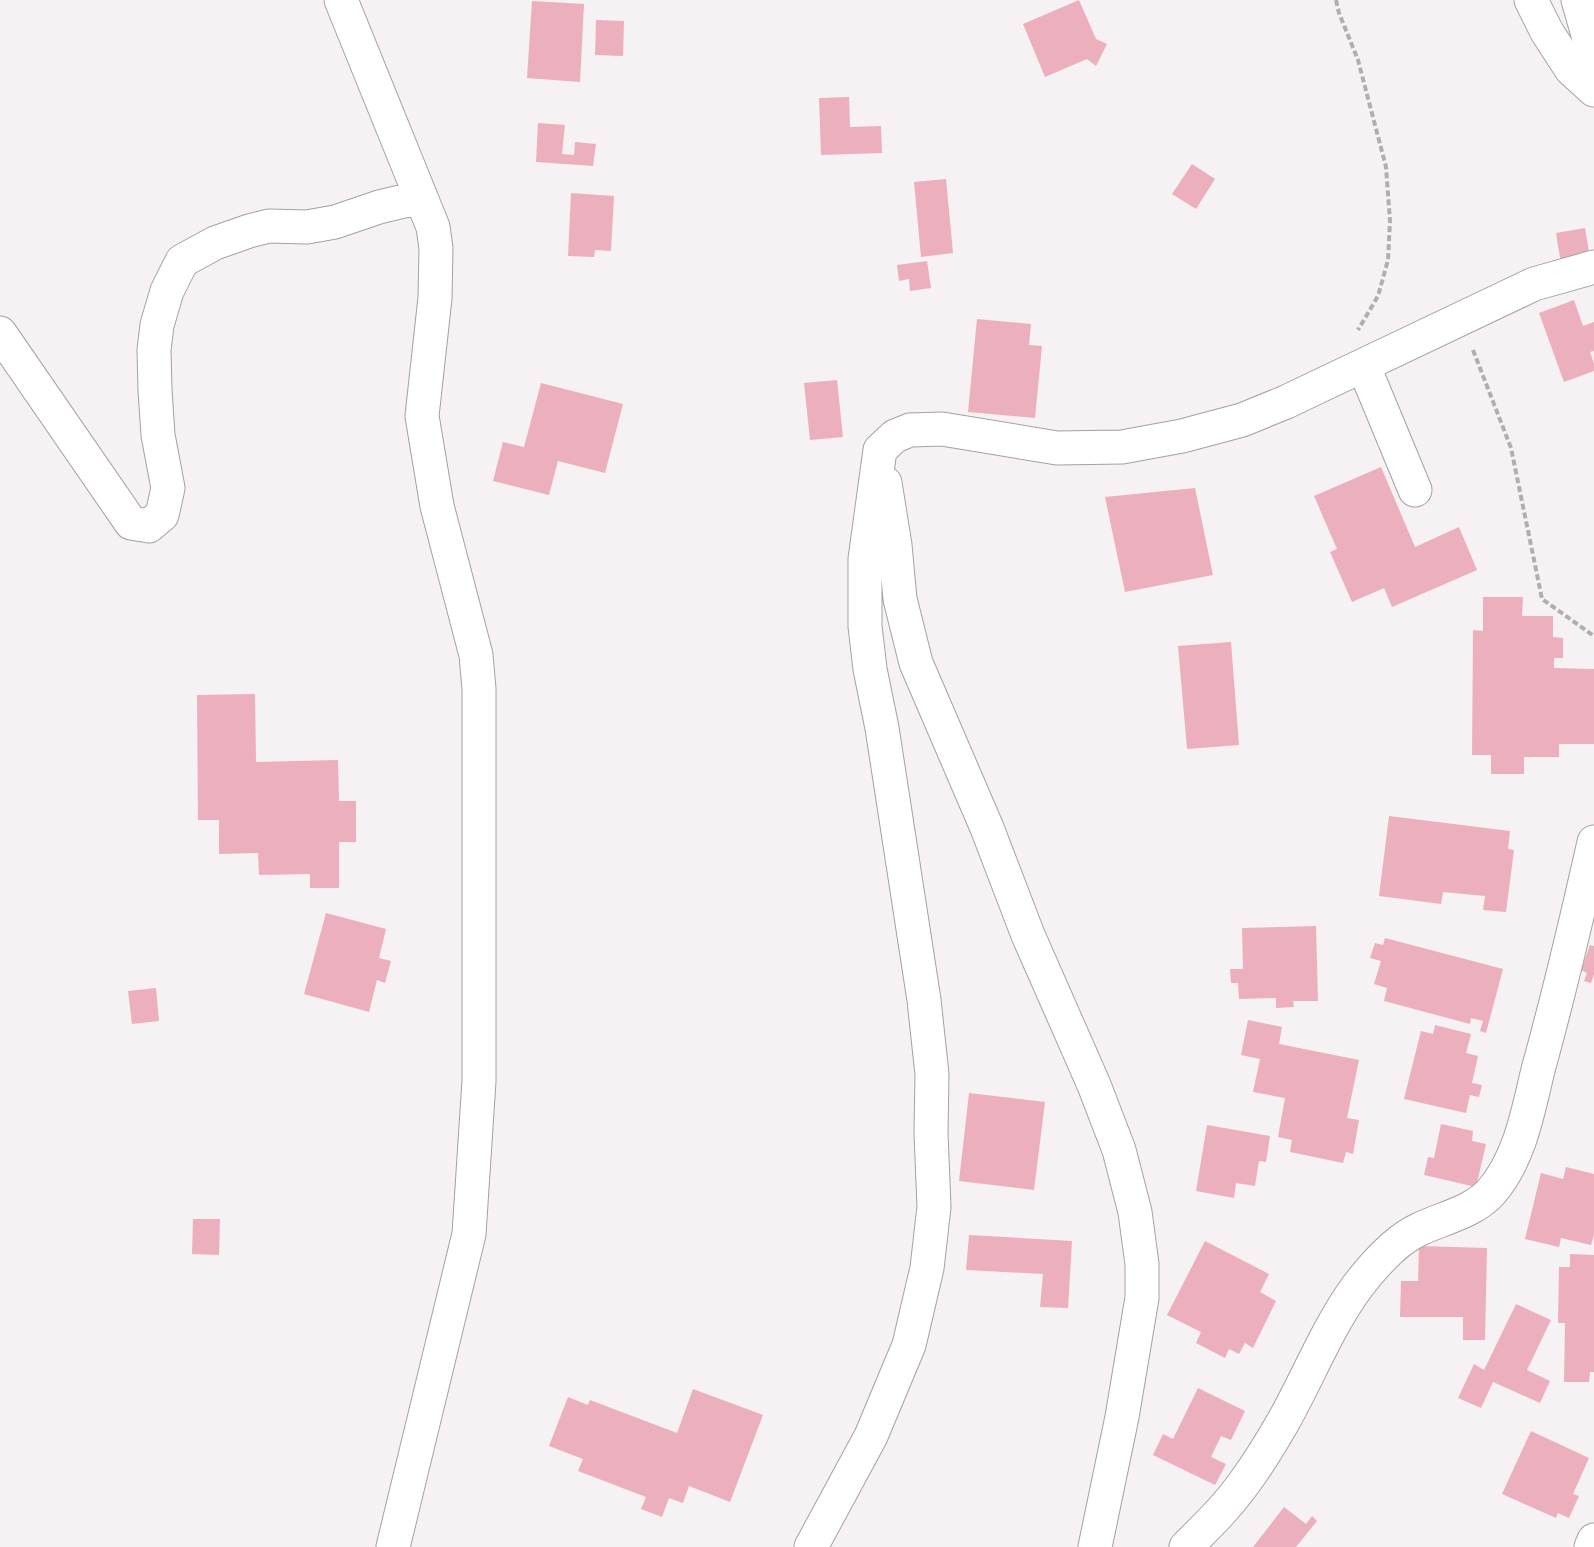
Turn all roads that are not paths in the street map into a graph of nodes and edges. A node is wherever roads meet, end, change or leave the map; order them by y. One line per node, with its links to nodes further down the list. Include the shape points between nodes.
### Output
1 (341, 0): 6 (street)
2 (1531, 0): 5 (street, via 1570,69)
3 (1578, 0): 4 (street)
4 (1594, 56)
5 (1594, 90)
6 (420, 197): 8 (street, via 335,222 249,231 182,261 167,291 157,325 154,350 158,435 168,488 162,514 148,526 131,523); 14 (street, via 433,226 436,248 435,298 422,416 437,506 476,656 479,689 479,1081 469,1234)
7 (1594, 267): 9 (street, via 1534,284 1461,320)
8 (0, 333)
9 (1358, 353): 10 (street, via 1287,402 1242,420 1182,436 1122,447 1057,448 925,429 895,436); 11 (street)
10 (880, 450): 15 (street, via 865,559 866,626 924,1000 932,1074 934,1207 927,1268 909,1345 871,1436); 16 (street, via 900,599 915,663 1094,1085 1119,1150 1136,1212 1142,1298)
11 (1415, 490)
12 (1594, 842): 17 (street, via 1565,973 1510,1163 1491,1193 1458,1215 1418,1230 1373,1268 1350,1299 1245,1483)
13 (1594, 1540): 18 (street)
14 (393, 1547)
15 (811, 1547)
16 (1095, 1547)
17 (1186, 1547)
18 (1592, 1547)

